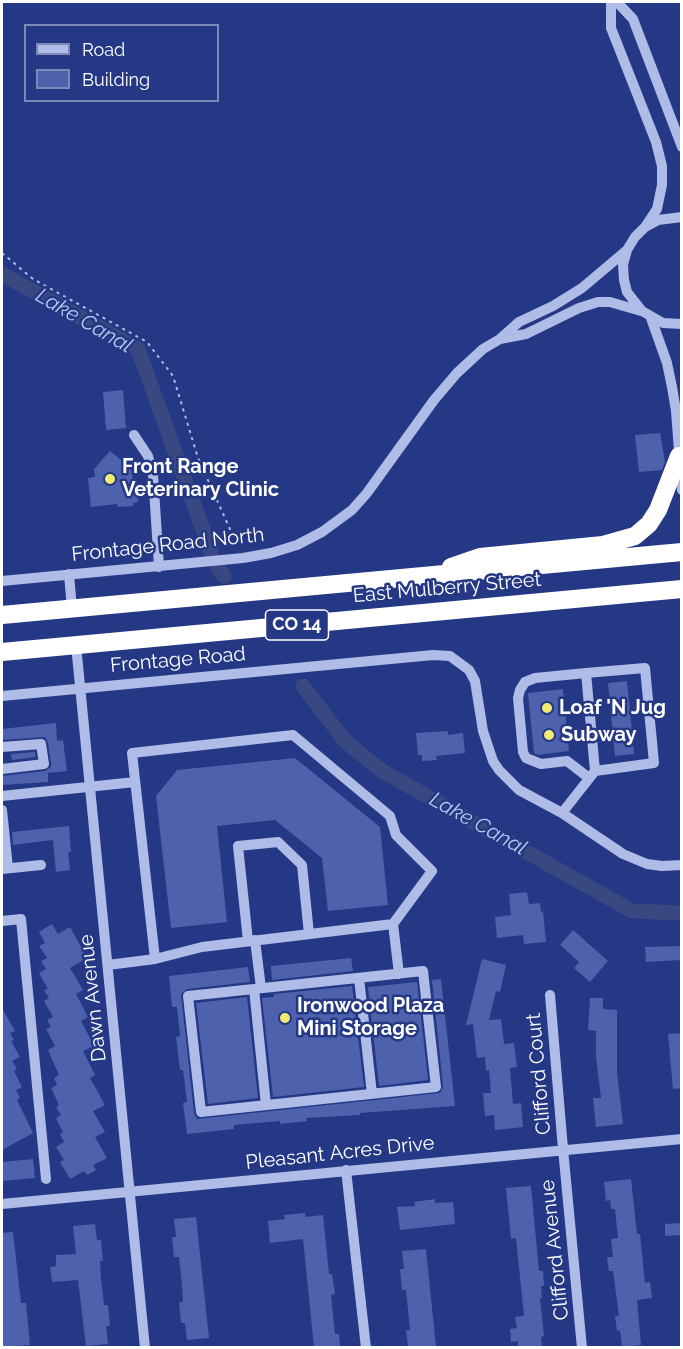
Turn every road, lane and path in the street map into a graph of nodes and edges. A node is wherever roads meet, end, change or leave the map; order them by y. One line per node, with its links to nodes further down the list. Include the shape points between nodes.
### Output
1 (611, 2): 5 (street, Frontage Road North, via 611,28 662,166 657,209)
2 (617, 2): 3 (street, via 633,19)
3 (681, 147)
4 (681, 217): 5 (street, via 658,220)
5 (645, 227): 6 (street, Frontage Road North)
6 (627, 250): 8 (street, via 624,280 627,292); 11 (street, Frontage Road North, via 582,288 519,322)
7 (2, 253): 16 (path, via 33,279 147,342 173,376 198,458)
8 (642, 311): 9 (street); 11 (street, via 598,302 526,334)
9 (651, 318): 10 (street); 13 (street, via 672,387)
10 (681, 324)
11 (500, 339): 16 (street, Frontage Road North, via 457,373 352,510 297,545)
12 (134, 435): 17 (street, via 148,456 153,474)
13 (679, 456): 14 (street); 19 (highway, via 658,510 634,536 603,545 480,557)
14 (681, 490)
15 (681, 552): 19 (highway, East Mulberry Street / CO 14)
16 (243, 558): 17 (street, Frontage Road North)
17 (159, 567): 18 (street, Frontage Road North)
18 (69, 574): 20 (street, Frontage Road North); 22 (street)
19 (421, 577): 22 (highway, East Mulberry Street / CO 14)
20 (2, 581)
21 (681, 589): 24 (highway, East Mulberry Street / CO 14)
22 (72, 609): 23 (highway, East Mulberry Street / CO 14)
23 (2, 615)
24 (76, 645): 25 (highway, East Mulberry Street / CO 14); 27 (street, Dawn Avenue)
25 (2, 652)
26 (586, 673): 31 (street); 31 (street, via 525,682 518,698 526,758 541,764 567,761); 31 (street, via 645,668 654,763)
27 (80, 688): 28 (street, Frontage Road); 33 (street, Dawn Avenue); 36 (street, Frontage Road, via 450,656 469,670 475,681 483,731 499,770 519,790)
28 (2, 696)
29 (2, 747): 30 (street, via 41,744 44,764)
30 (2, 769)
31 (592, 774): 36 (street)
32 (135, 782): 33 (street); 41 (street, via 132,753 293,735 390,816 396,835 432,871); 44 (street)
33 (90, 787): 34 (street); 45 (street, Dawn Avenue)
34 (2, 796)
35 (2, 810): 39 (street)
36 (562, 813): 38 (street, Frontage Road, via 623,854 647,864)
37 (41, 865): 39 (street)
38 (681, 865)
39 (5, 869)
40 (2, 921): 55 (street, via 21,919)
41 (393, 924): 42 (street); 46 (street)
42 (309, 934): 43 (street); 43 (street, via 302,865 278,842 238,846)
43 (251, 941): 44 (street, via 202,946); 48 (street)
44 (155, 959): 45 (street)
45 (108, 965): 56 (street, Dawn Avenue)
46 (399, 974): 47 (street); 50 (street, via 423,971 436,1087)
47 (359, 978): 48 (street); 50 (street)
48 (257, 989): 51 (street); 51 (street, via 188,996 201,1112)
49 (550, 995): 53 (street, Clifford Court)
50 (372, 1094): 51 (street)
51 (266, 1105)
52 (681, 1138): 53 (street, Pleasant Acres Drive)
53 (563, 1149): 54 (street, Pleasant Acres Drive); 60 (street, Clifford Avenue)
54 (346, 1170): 56 (street, Pleasant Acres Drive); 59 (street)
55 (46, 1179)
56 (130, 1191): 57 (street, Pleasant Acres Drive); 58 (street, Dawn Avenue)
57 (2, 1204)
58 (146, 1347)
59 (366, 1347)
60 (582, 1347)

